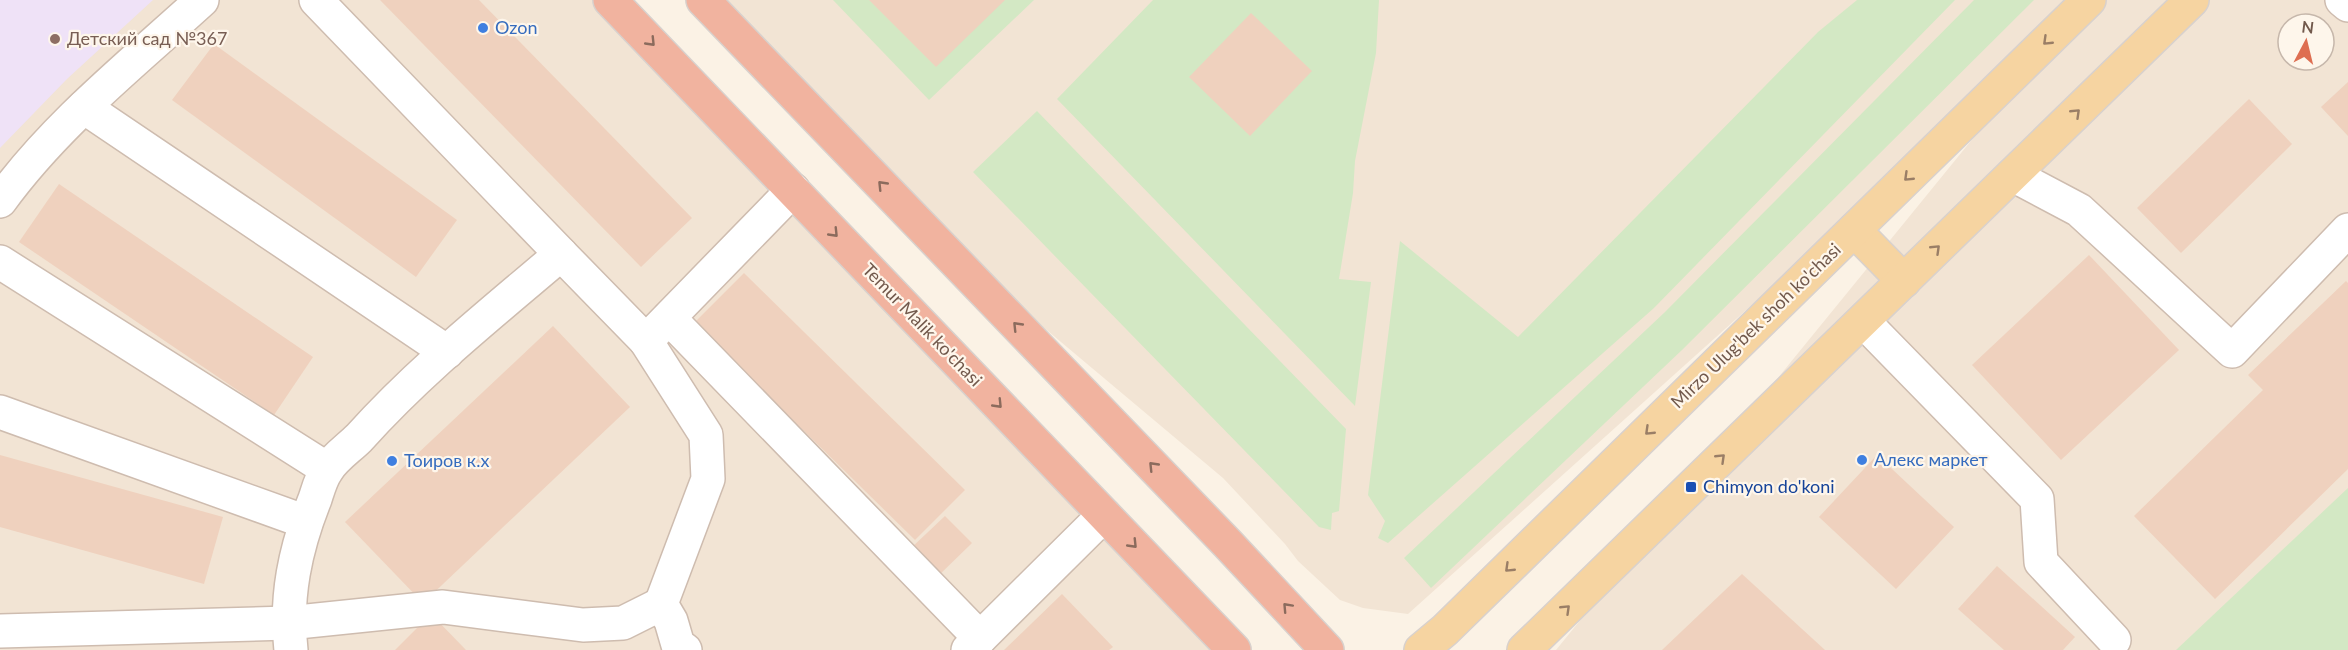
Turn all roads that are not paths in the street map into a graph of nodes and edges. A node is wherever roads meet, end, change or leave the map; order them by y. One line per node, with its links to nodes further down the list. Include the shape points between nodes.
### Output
1 (202, 0): 9 (lane)
2 (316, 0): 15 (lane)
3 (610, 0): 11 (highway, Temur Malik ko'chasi, one-way to 11)
4 (703, 0): 33 (highway, one-way to 4)
5 (2089, 0): 13 (main road, Mirzo Ulug'bek shoh ko'chasi, one-way to 13)
6 (2192, 0): 10 (main road, one-way to 6)
7 (2342, 0): 8 (lane)
8 (2348, 5)
9 (84, 108): 12 (lane, via 38,153); 21 (lane)
10 (2013, 175): 14 (lane, via 2079,210 2232,351); 17 (main road, one-way to 10)
11 (793, 190): 18 (lane); 24 (highway, Temur Malik ko'chasi, one-way to 24)
12 (0, 201)
13 (1854, 230): 17 (main road); 34 (main road, Mirzo Ulug'bek shoh ko'chasi, one-way to 34)
14 (2348, 230)
15 (561, 254): 20 (lane); 21 (lane)
16 (0, 262): 23 (lane)
17 (1904, 281): 19 (main road)
18 (669, 318): 20 (lane); 30 (lane)
19 (1863, 321): 29 (lane, via 2037,499 2041,562); 35 (main road, one-way to 19)
20 (646, 341): 26 (lane, via 706,435 708,479)
21 (447, 352): 23 (lane)
22 (0, 412): 25 (lane)
23 (327, 469): 25 (lane)
24 (1104, 515): 30 (lane); 32 (highway, Temur Malik ko'chasi, one-way to 32)
25 (306, 522): 28 (lane, via 289,590)
26 (661, 604): 28 (lane, via 623,623 583,625 443,607); 31 (lane, via 678,645)
27 (0, 630): 28 (lane)
28 (289, 637)
29 (2114, 640)
30 (974, 644)
31 (685, 650)
32 (1234, 650)
33 (1327, 650)
34 (1421, 650)
35 (1524, 650)

